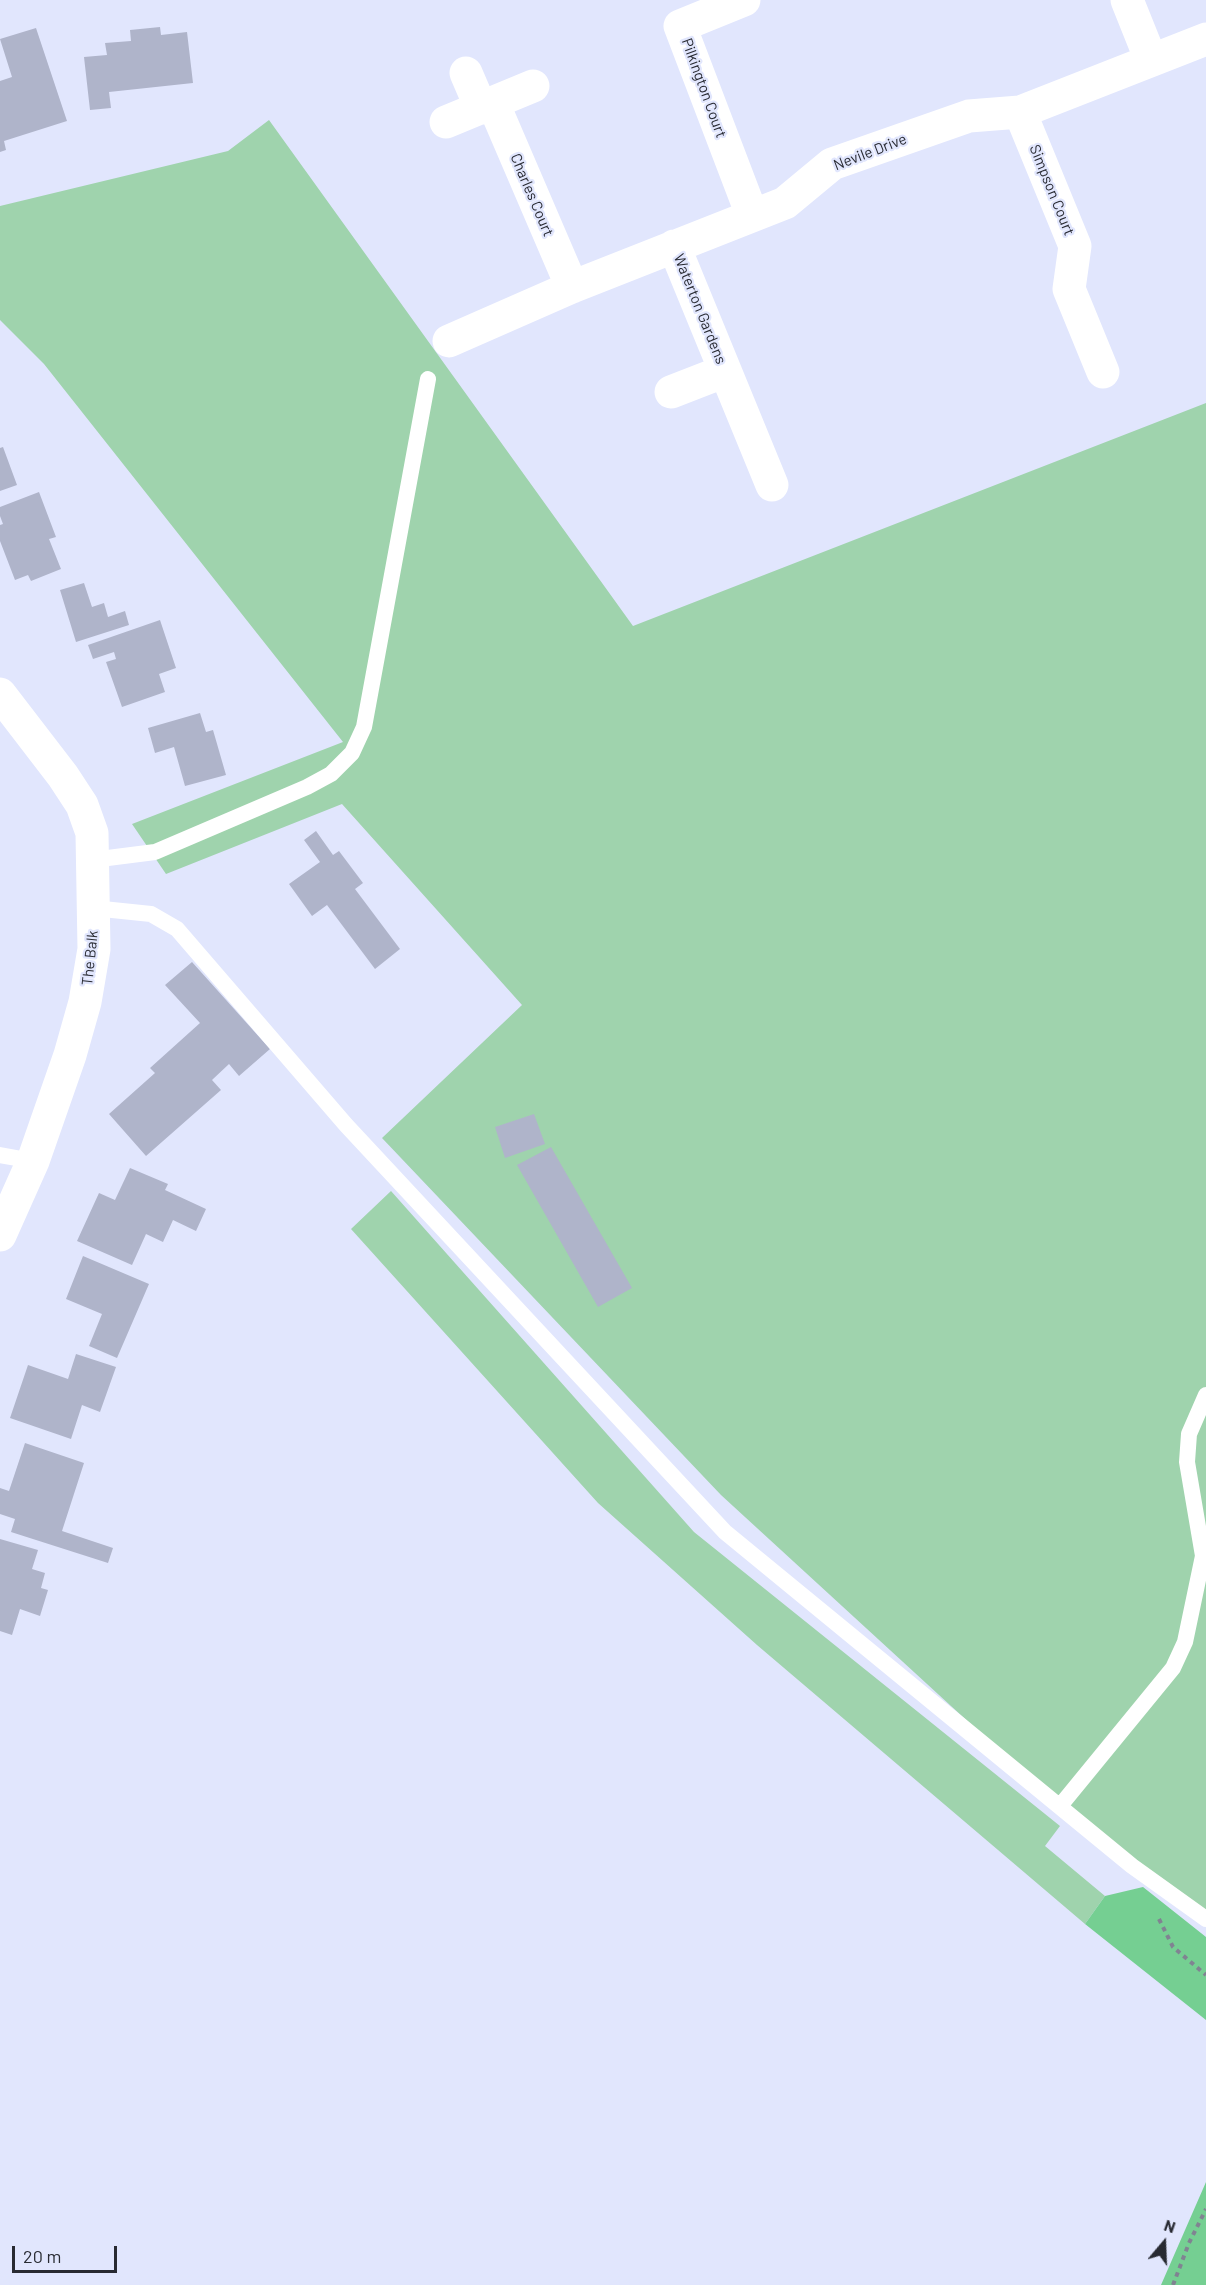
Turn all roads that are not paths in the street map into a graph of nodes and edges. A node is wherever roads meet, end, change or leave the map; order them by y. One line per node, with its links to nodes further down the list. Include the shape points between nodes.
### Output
1 (744, 0): 10 (street, Pilkington Court, via 680,26)
2 (1127, 0): 4 (street)
3 (1206, 39): 4 (street, Nevile Drive)
4 (1151, 60): 8 (street, Nevile Drive)
5 (466, 73): 7 (street, Charles Court)
6 (533, 86): 7 (street)
7 (487, 106): 9 (street); 12 (street, Charles Court)
8 (1020, 112): 10 (street, Nevile Drive, via 969,116 832,164 785,203); 15 (street, Simpson Court, via 1075,246 1070,289)
9 (446, 123)
10 (752, 215): 11 (street, Nevile Drive)
11 (674, 246): 12 (street, Nevile Drive); 14 (street, Waterton Gardens)
12 (572, 287): 13 (street, Nevile Drive)
13 (449, 341)
14 (725, 371): 17 (street, Waterton Gardens); 18 (street, Waterton Gardens)
15 (1103, 372)
16 (428, 379): 20 (lane, via 364,727 352,753 331,774 307,787 155,852)
17 (671, 392)
18 (772, 485)
19 (0, 694): 20 (street, The Balk, via 82,805 92,833)
20 (92, 860): 21 (street, The Balk)
21 (93, 908): 23 (street, The Balk, via 94,949 85,1002); 26 (lane, via 150,914 177,929 346,1125 725,1532)
22 (0, 1155): 23 (lane)
23 (33, 1161): 24 (street, The Balk)
24 (0, 1235)
25 (1206, 1395): 26 (lane, via 1189,1434 1187,1462 1203,1556 1185,1642 1173,1668)
26 (1060, 1806): 27 (lane, via 1132,1866)
27 (1206, 1919)

